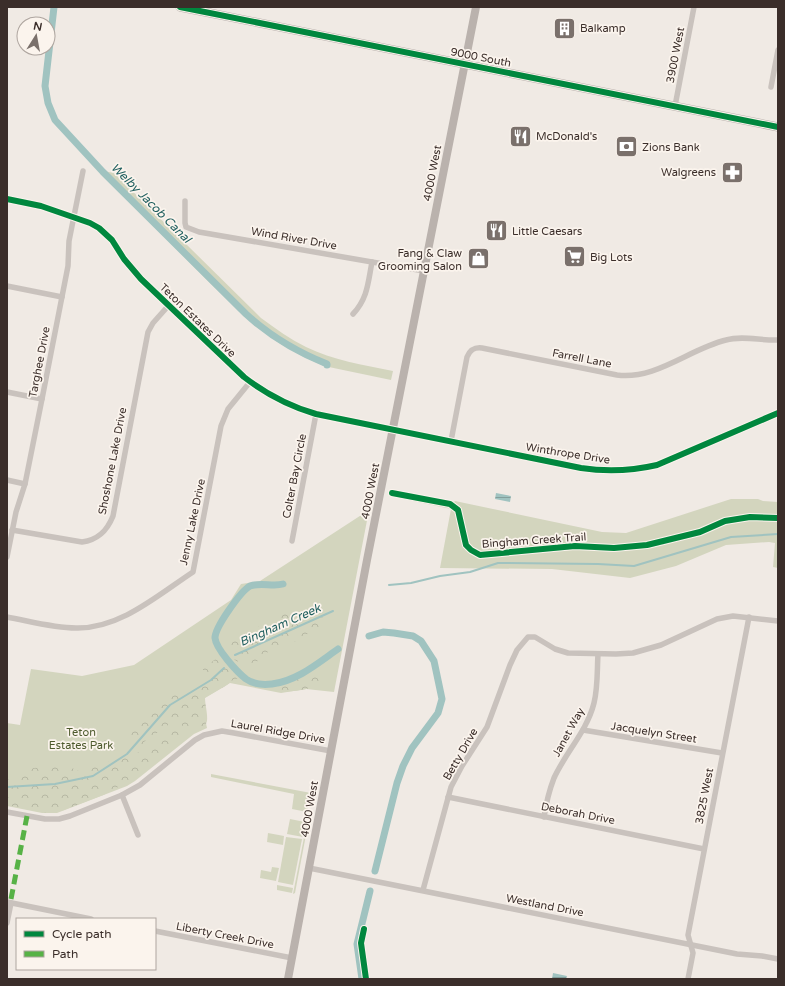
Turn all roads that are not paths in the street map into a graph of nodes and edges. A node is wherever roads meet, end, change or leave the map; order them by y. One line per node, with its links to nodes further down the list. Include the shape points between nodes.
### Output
1 (180, 7): 5 (main road, 9000 South)
2 (476, 7): 5 (main road, 4000 West)
3 (694, 7): 7 (street, 3900 West)
4 (778, 50): 6 (street)
5 (465, 64): 7 (main road, 9000 South); 14 (main road, 4000 West)
6 (771, 87)
7 (675, 106): 8 (main road, 9000 South)
8 (778, 127)
9 (83, 171): 12 (street, Targhee Drive)
10 (7, 199): 12 (street, Teton Estates Drive, via 35,204)
11 (186, 201): 13 (street, Wind River Drive, via 185,223 191,230)
12 (74, 218): 16 (street, Targhee Drive); 17 (street, Teton Estates Drive, via 96,226 108,236 141,279)
13 (372, 262): 14 (street, Wind River Drive); 18 (street, via 365,298)
14 (424, 272): 25 (main road, 4000 West)
15 (7, 286): 16 (street)
16 (62, 297): 22 (street, Targhee Drive)
17 (169, 305): 20 (street, Teton Estates Drive); 29 (street, Shoshone Lake Drive, via 148,332 110,524 104,532 90,541 82,542)
18 (353, 314)
19 (778, 340): 26 (street, Farrell Lane, via 726,340 649,372 631,376 477,348 468,355)
20 (250, 382): 24 (street, Teton Estates Drive, via 281,401); 32 (street, Jenny Lake Drive, via 228,409 221,426 193,572 127,615 102,625 69,628)
21 (7, 392): 22 (street)
22 (42, 399): 28 (street, Targhee Drive)
23 (778, 413): 26 (street, Winthrope Drive, via 658,465 620,471 581,468)
24 (316, 414): 25 (street, Teton Estates Drive); 30 (street, Colter Bay Circle)
25 (393, 429): 26 (street, Winthrope Drive); 37 (main road, 4000 West)
26 (450, 441)
27 (7, 480): 28 (street)
28 (25, 484): 29 (street, Targhee Drive)
29 (12, 530): 31 (street, Targhee Drive)
30 (292, 541)
31 (7, 556)
32 (7, 617)
33 (749, 617): 34 (street); 35 (street, via 717,619 647,649); 38 (street, 3825 West)
34 (778, 621)
35 (598, 654): 36 (street, Janet Way, via 595,697); 40 (street, Betty Drive, via 568,653 555,649 535,637 528,637 517,650 487,727 459,772)
36 (583, 730): 38 (street, Jacquelyn Street); 42 (street, Janet Way, via 554,778)
37 (331, 751): 39 (street, Laurel Ridge Drive, via 222,731 212,733 196,740 140,785); 45 (main road, 4000 West)
38 (722, 753): 44 (street, 3825 West)
39 (122, 795): 41 (street, Laurel Ridge Drive, via 59,819 45,820); 43 (street)
40 (448, 797): 42 (street, Deborah Drive); 46 (street, Betty Drive)
41 (7, 812)
42 (544, 817): 44 (street, Deborah Drive)
43 (138, 835)
44 (704, 849): 51 (street, 3825 West, via 688,935)
45 (309, 868): 46 (street, Westland Drive); 52 (main road, 4000 West)
46 (423, 890): 51 (street, Westland Drive)
47 (9, 903): 48 (street); 49 (street)
48 (86, 918)
49 (7, 923)
50 (156, 931): 52 (street, Liberty Creek Drive)
51 (690, 944): 53 (street, Westland Drive); 55 (street, 3825 West, via 693,953)
52 (292, 958): 54 (main road, 4000 West)
53 (778, 959)
54 (288, 979)
55 (688, 979)

